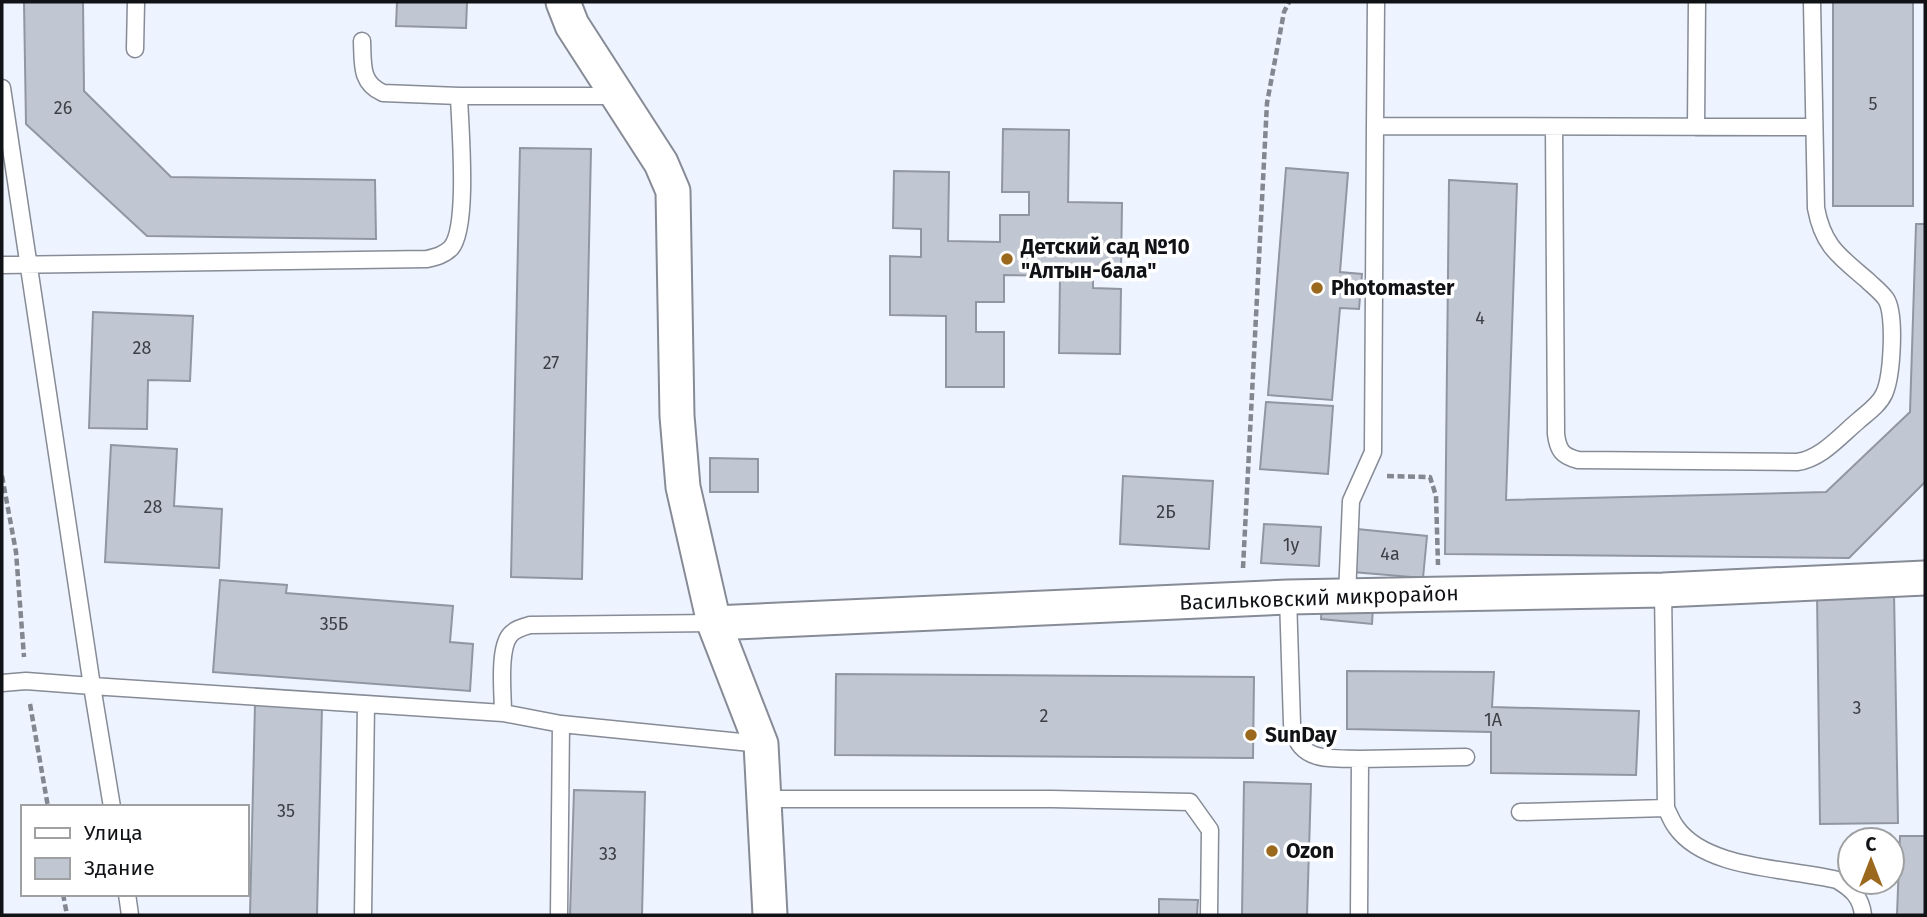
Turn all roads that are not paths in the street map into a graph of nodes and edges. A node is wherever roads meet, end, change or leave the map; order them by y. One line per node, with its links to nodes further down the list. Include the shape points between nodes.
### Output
1 (136, 2): 7 (lane)
2 (563, 2): 10 (street, via 572,25)
3 (1376, 2): 11 (lane)
4 (1697, 2): 13 (lane)
5 (1812, 2): 14 (lane)
6 (362, 41): 9 (lane, via 365,80 374,89)
7 (135, 49)
8 (2, 88): 15 (lane)
9 (459, 96): 10 (lane); 15 (lane, via 462,220 452,247 441,256 427,260)
10 (618, 96): 21 (street, via 661,163 673,191 679,453)
11 (1375, 126): 12 (lane); 19 (lane, via 1373,452 1351,501)
12 (1554, 127): 13 (lane); 14 (lane, via 1556,434 1561,452 1578,460 1797,462 1814,458 1878,403 1889,374 1889,306 1829,245 1818,222)
13 (1696, 127): 14 (lane)
14 (1814, 127)
15 (29, 264): 16 (lane); 23 (lane)
16 (2, 265)
17 (1925, 578): 18 (street, Васильковский микрорайон)
18 (1664, 590): 19 (street, Васильковский микрорайон); 32 (lane)
19 (1347, 596): 20 (street, Васильковский микрорайон)
20 (1288, 597): 21 (street, Васильковский микрорайон); 29 (lane, via 1294,739 1311,755)
21 (714, 623): 25 (lane, via 519,628 510,634 503,653); 27 (street)
22 (2, 683): 23 (lane)
23 (92, 686): 24 (lane); 31 (lane)
24 (366, 704): 25 (lane); 36 (lane)
25 (503, 713): 26 (lane)
26 (561, 724): 27 (lane); 37 (lane)
27 (761, 744): 30 (street)
28 (1466, 757): 29 (lane)
29 (1360, 759): 40 (lane)
30 (764, 799): 38 (street); 39 (lane, via 1190,802 1210,831)
31 (112, 805)
32 (1666, 808): 33 (lane); 41 (lane, via 1676,829 1719,858 1837,880 1854,890)
33 (1520, 813)
34 (127, 896): 35 (lane)
35 (130, 915)
36 (363, 915)
37 (559, 915)
38 (769, 915)
39 (1209, 915)
40 (1359, 915)
41 (1863, 915)

